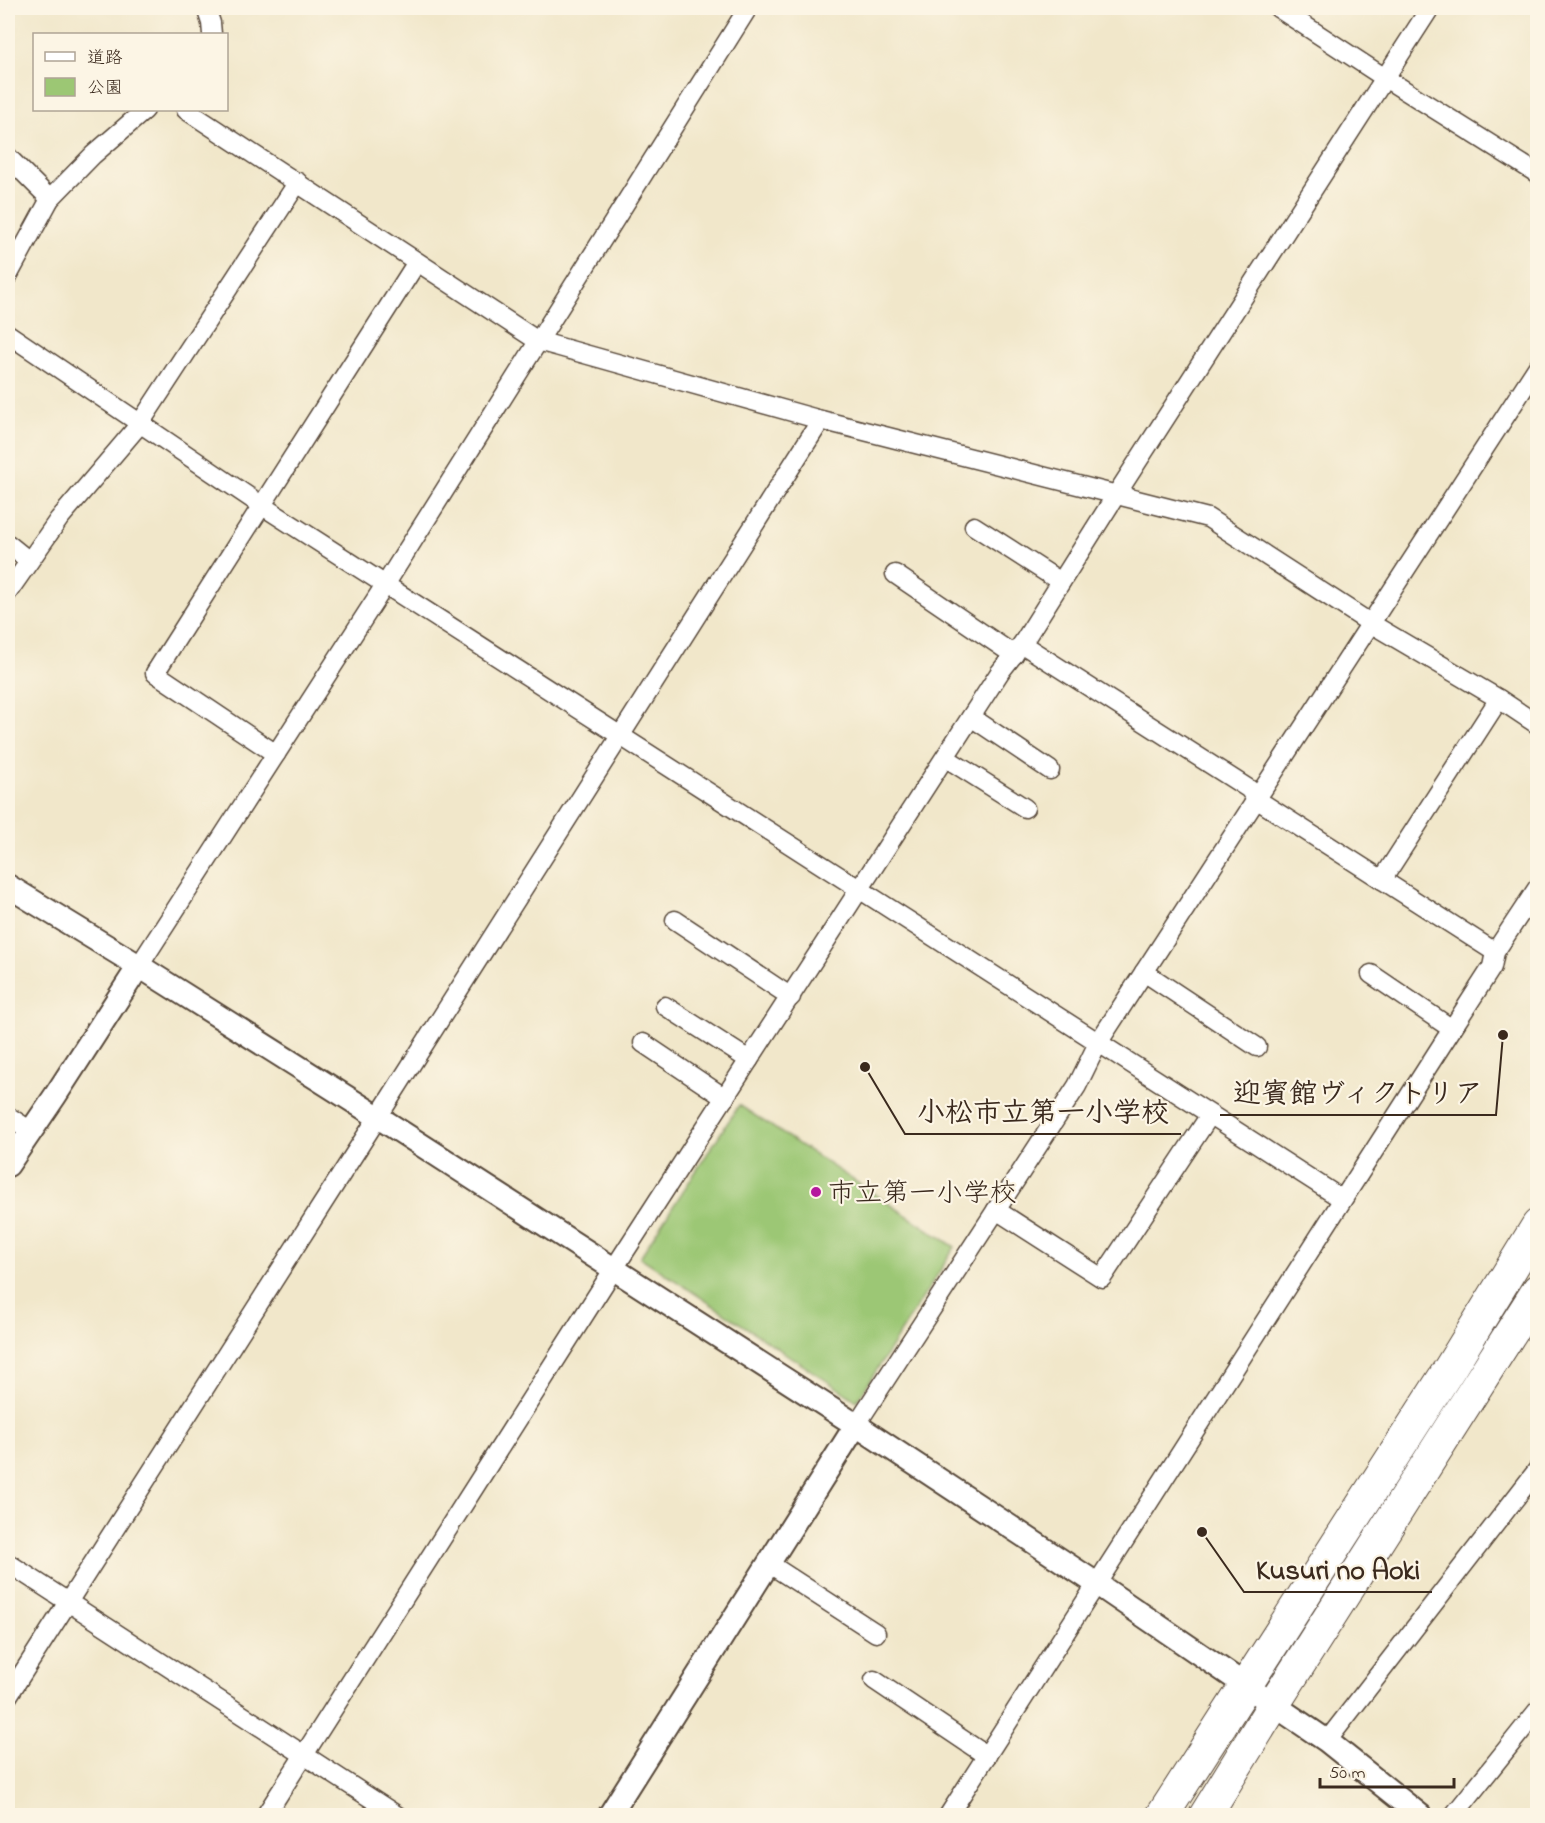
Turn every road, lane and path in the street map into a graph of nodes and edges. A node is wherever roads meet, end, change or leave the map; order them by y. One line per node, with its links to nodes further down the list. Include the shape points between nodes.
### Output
1 (206, 8): 5 (street)
2 (748, 8): 16 (street)
3 (1278, 8): 6 (street)
4 (1430, 8): 6 (street)
5 (212, 33)
6 (1385, 78): 10 (street); 20 (street)
7 (144, 111): 12 (street)
8 (188, 111): 11 (street)
9 (8, 157): 12 (street)
10 (1538, 174)
11 (298, 182): 13 (street); 19 (street)
12 (50, 199): 14 (street)
13 (417, 262): 16 (street); 21 (street)
14 (8, 276)
15 (8, 334): 19 (street)
16 (538, 342): 18 (street); 27 (street)
17 (1538, 366): 29 (street)
18 (821, 420): 20 (street); 34 (street)
19 (139, 424): 21 (street); 24 (street)
20 (1116, 495): 26 (street); 29 (street, via 1208,518)
21 (261, 505): 27 (street); 35 (street, via 155,673)
22 (975, 526): 26 (street)
23 (8, 544): 24 (street)
24 (29, 561): 28 (street)
25 (895, 574): 30 (street)
26 (1061, 582): 30 (street)
27 (385, 585): 34 (street); 35 (street)
28 (8, 592)
29 (1370, 623): 31 (street); 38 (street)
30 (1018, 650): 32 (street); 38 (street, via 1249,789)
31 (1499, 699): 33 (street); 40 (street)
32 (972, 717): 36 (street); 37 (street)
33 (1538, 725)
34 (621, 736): 43 (street); 59 (street)
35 (276, 754): 46 (street)
36 (946, 758): 39 (street); 43 (street)
37 (1050, 770)
38 (1256, 799): 40 (street); 47 (street)
39 (1025, 808)
40 (1382, 880): 45 (street)
41 (8, 886): 46 (street)
42 (1538, 887): 45 (street)
43 (860, 890): 49 (street); 53 (street)
44 (675, 920): 49 (street)
45 (1495, 952): 51 (street, via 1492,967)
46 (139, 966): 59 (street); 60 (street)
47 (1144, 972): 53 (street); 54 (street)
48 (1371, 974): 51 (street)
49 (791, 997): 55 (street)
50 (665, 1006): 55 (street)
51 (1452, 1029): 62 (street)
52 (643, 1043): 56 (street)
53 (1098, 1043): 57 (street); 63 (street, via 1077,1086)
54 (1257, 1047)
55 (749, 1060): 56 (street)
56 (725, 1098): 65 (street)
57 (1210, 1115): 62 (street); 63 (street, via 1102,1278)
58 (8, 1116): 60 (street)
59 (378, 1117): 65 (street); 72 (street)
60 (31, 1131): 61 (street)
61 (8, 1166)
62 (1342, 1199): 71 (street)
63 (996, 1210): 67 (street)
64 (1538, 1225): 75 (highway)
65 (613, 1270): 67 (street); 80 (street)
66 (1538, 1290): 77 (highway)
67 (856, 1425): 70 (street); 71 (street)
68 (1538, 1469): 79 (street)
69 (8, 1563): 72 (street)
70 (768, 1563): 73 (street); 84 (street)
71 (1097, 1584): 75 (street); 81 (street)
72 (69, 1602): 76 (street); 80 (street)
73 (876, 1633)
74 (874, 1680): 81 (street)
75 (1246, 1685): 77 (street); 86 (highway)
76 (8, 1696)
77 (1274, 1704): 79 (street); 87 (highway)
78 (1538, 1710): 89 (street)
79 (1327, 1741): 88 (street)
80 (304, 1754): 82 (street); 83 (street)
81 (987, 1756): 85 (street)
82 (265, 1815)
83 (398, 1815)
84 (609, 1815)
85 (948, 1815)
86 (1162, 1815)
87 (1205, 1815)
88 (1421, 1815)
89 (1453, 1815)

